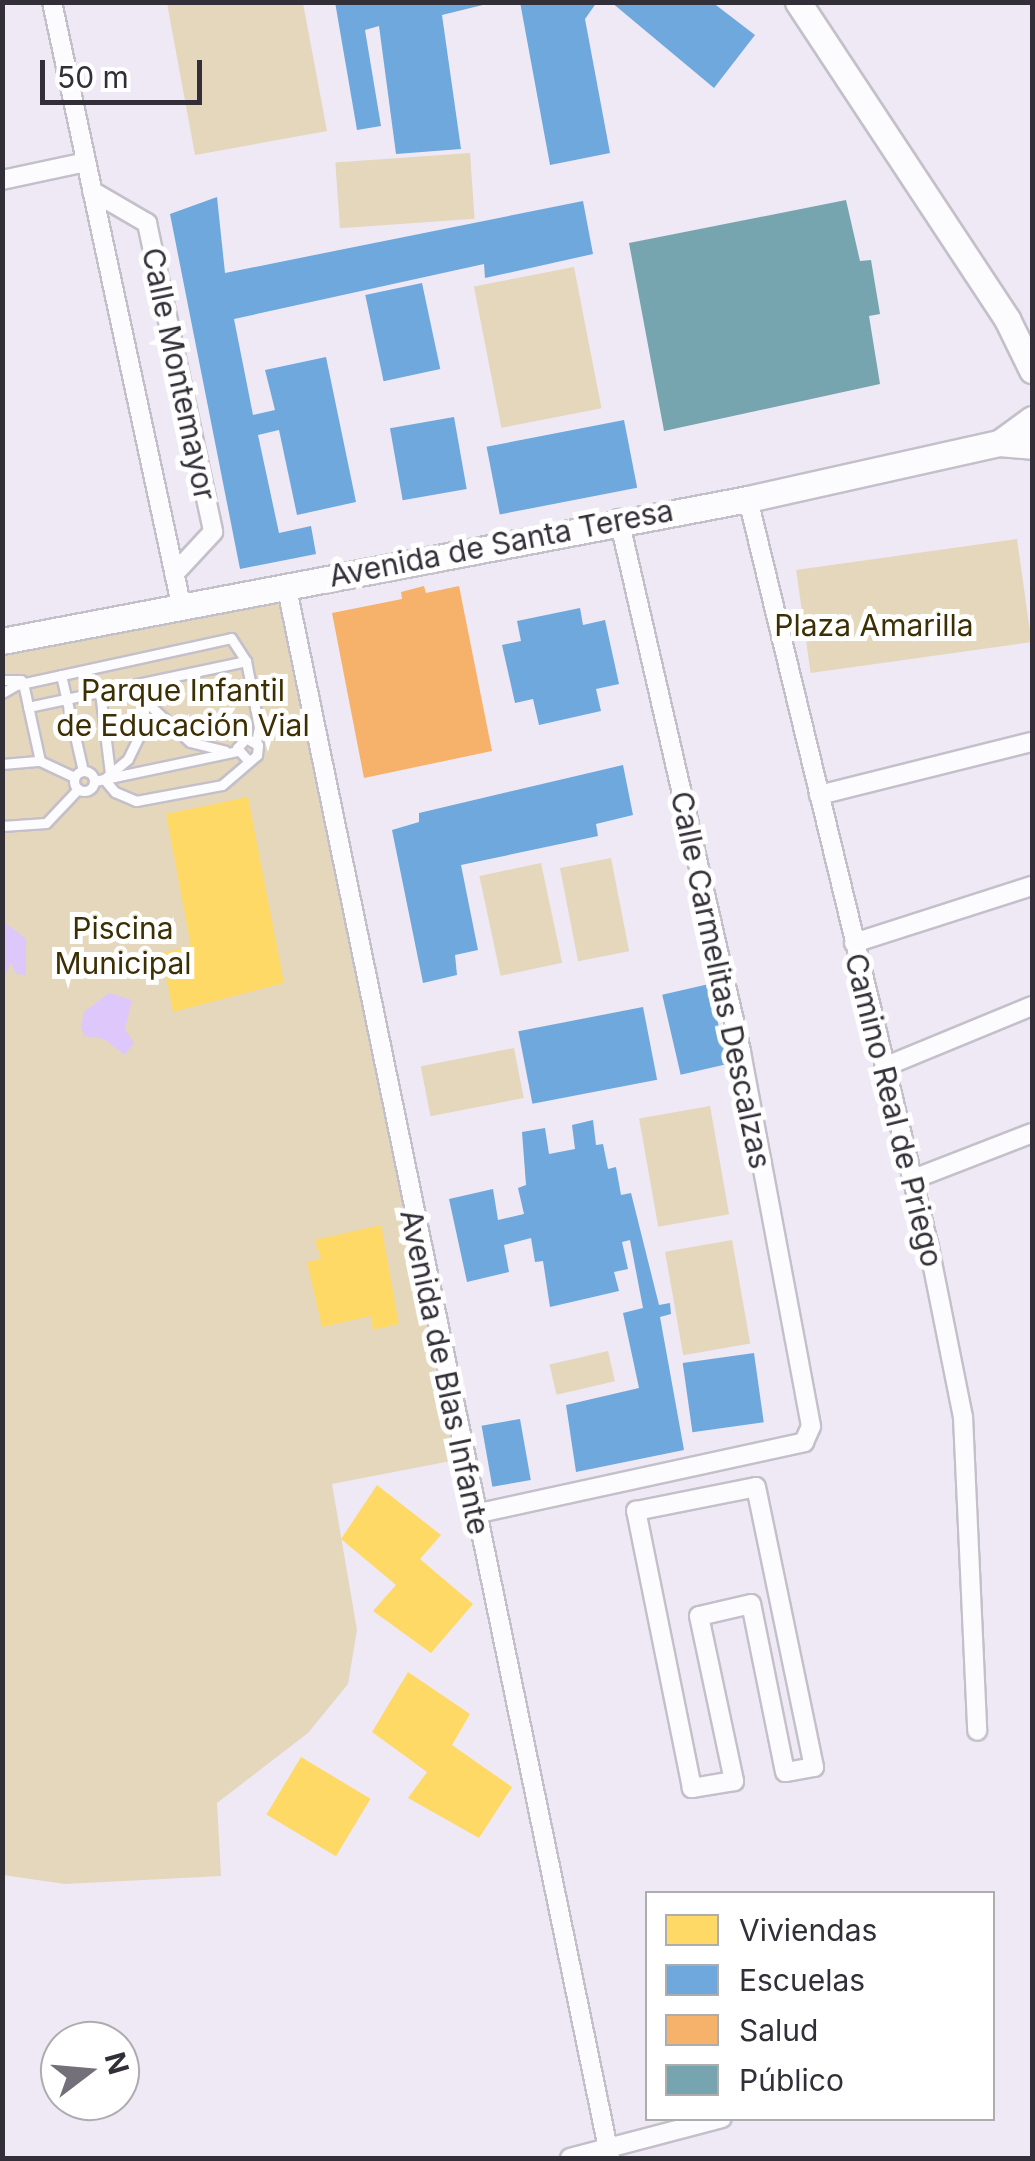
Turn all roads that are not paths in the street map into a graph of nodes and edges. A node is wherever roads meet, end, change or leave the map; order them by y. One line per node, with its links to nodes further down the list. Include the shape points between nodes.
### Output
1 (52, 2): 3 (street, Calle Montemayor)
2 (798, 2): 6 (street)
3 (86, 162): 4 (street); 5 (street, Calle Montemayor)
4 (2, 180)
5 (92, 191): 14 (street, Calle Montemayor); 14 (street, Calle Montemayor, via 147,223 152,242 213,532)
6 (1007, 319): 7 (street); 8 (street)
7 (1032, 334)
8 (1032, 370)
9 (1032, 419): 10 (street, Avenida de Santa Teresa)
10 (999, 443): 11 (street, Avenida de Santa Teresa); 12 (street, Avenida de Santa Teresa)
11 (1032, 446)
12 (748, 499): 13 (street, Avenida de Santa Teresa); 37 (street, Camino Real de Priego)
13 (619, 519): 15 (street, Avenida de Santa Teresa); 46 (street, Calle Carmelitas Descalzas, via 742,1051 811,1426 804,1442)
14 (174, 574): 16 (street, Calle Montemayor)
15 (286, 584): 16 (street, Avenida de Santa Teresa); 46 (street, Avenida de Blas Infante)
16 (181, 604): 17 (street, Avenida de Santa Teresa)
17 (2, 641)
18 (246, 661): 19 (lane, via 230,638); 22 (lane); 28 (lane)
19 (61, 675): 21 (lane); 25 (lane)
20 (2, 680): 21 (lane)
21 (28, 682): 24 (lane); 27 (lane)
22 (146, 682): 23 (lane); 26 (lane)
23 (100, 692): 25 (lane); 35 (lane)
24 (2, 693)
25 (66, 698): 27 (lane); 34 (lane)
26 (146, 702): 30 (lane, via 190,742); 35 (lane, via 128,759)
27 (28, 706): 32 (lane)
28 (256, 742): 30 (lane, via 243,739); 31 (lane, via 258,752)
29 (1032, 742): 37 (street)
30 (237, 751): 31 (lane); 35 (lane)
31 (248, 760): 35 (lane, via 222,785 136,801)
32 (40, 761): 33 (lane); 34 (lane)
33 (2, 764)
34 (79, 774): 35 (lane); 36 (lane)
35 (103, 778): 36 (lane, via 88,791)
36 (78, 790): 38 (lane, via 46,823)
37 (819, 795): 40 (street, Camino Real de Priego)
38 (2, 826)
39 (1032, 886): 40 (street)
40 (854, 943): 42 (street, Camino Real de Priego)
41 (1032, 1006): 42 (street)
42 (884, 1067): 44 (street, Camino Real de Priego)
43 (1032, 1132): 44 (street)
44 (911, 1180): 47 (street, Camino Real de Priego, via 963,1417)
45 (756, 1487): 45 (street, via 814,1766 785,1772 751,1604 699,1616 734,1781 692,1788 636,1511)
46 (475, 1514): 49 (street, Avenida de Blas Infante)
47 (978, 1730)
48 (712, 2121): 49 (street)
49 (608, 2154): 50 (street)
50 (570, 2158)

